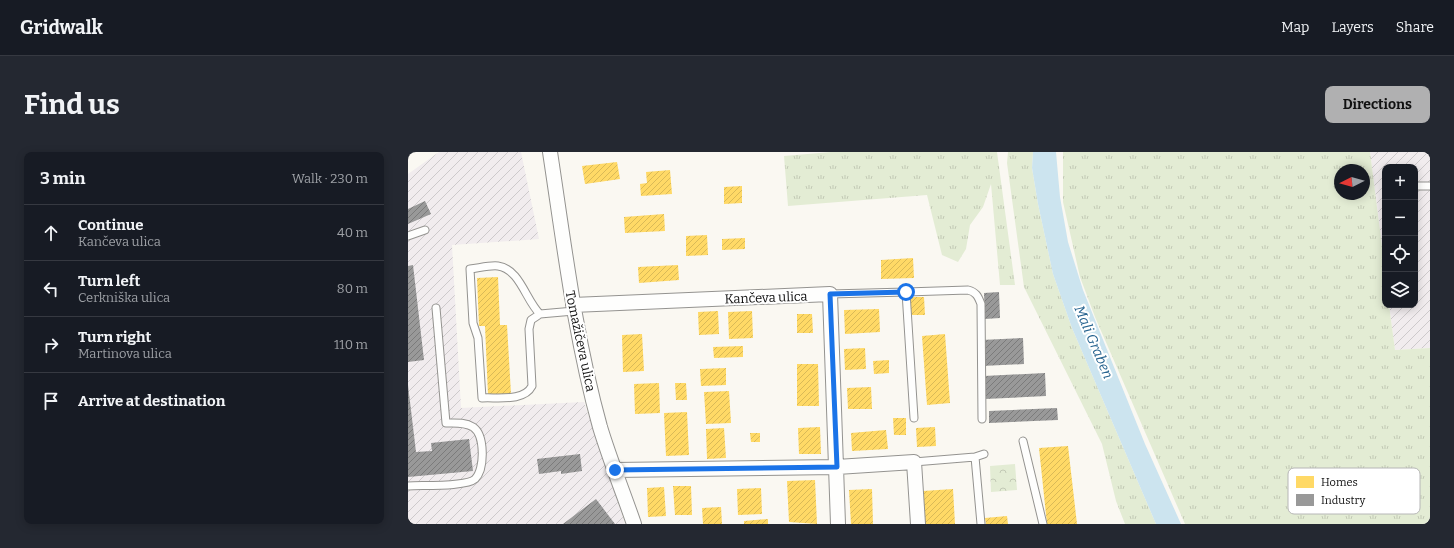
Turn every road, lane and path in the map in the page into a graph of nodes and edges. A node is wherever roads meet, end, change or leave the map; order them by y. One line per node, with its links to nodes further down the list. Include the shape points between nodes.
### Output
1 (550, 152): 9 (street, Tomažičeva ulica)
2 (1418, 186): 3 (lane)
3 (1430, 186)
4 (425, 230): 5 (lane)
5 (408, 236)
6 (906, 292): 7 (lane, Kančeva ulica); 11 (lane); 12 (lane, Kančeva ulica, via 968,290 978,297 981,304)
7 (830, 294): 9 (street, Kančeva ulica); 17 (street)
8 (436, 308): 19 (lane, via 446,423 460,423 474,428 481,439 482,465 475,479 466,483)
9 (574, 308): 10 (lane); 18 (street, Tomažičeva ulica, via 601,428)
10 (540, 314): 10 (lane, via 531,320 529,329 532,386 529,392 521,396 482,398 478,338 473,323 470,268 499,266 514,273 532,307)
11 (914, 418)
12 (982, 419)
13 (1023, 441): 24 (lane)
14 (984, 454): 15 (lane)
15 (975, 457): 16 (lane); 23 (lane)
16 (914, 462): 17 (street); 22 (street)
17 (837, 467): 18 (street); 21 (street)
18 (615, 470): 20 (street, Tomažičeva ulica)
19 (408, 486)
20 (634, 524)
21 (838, 524)
22 (918, 524)
23 (980, 524)
24 (1043, 524)

